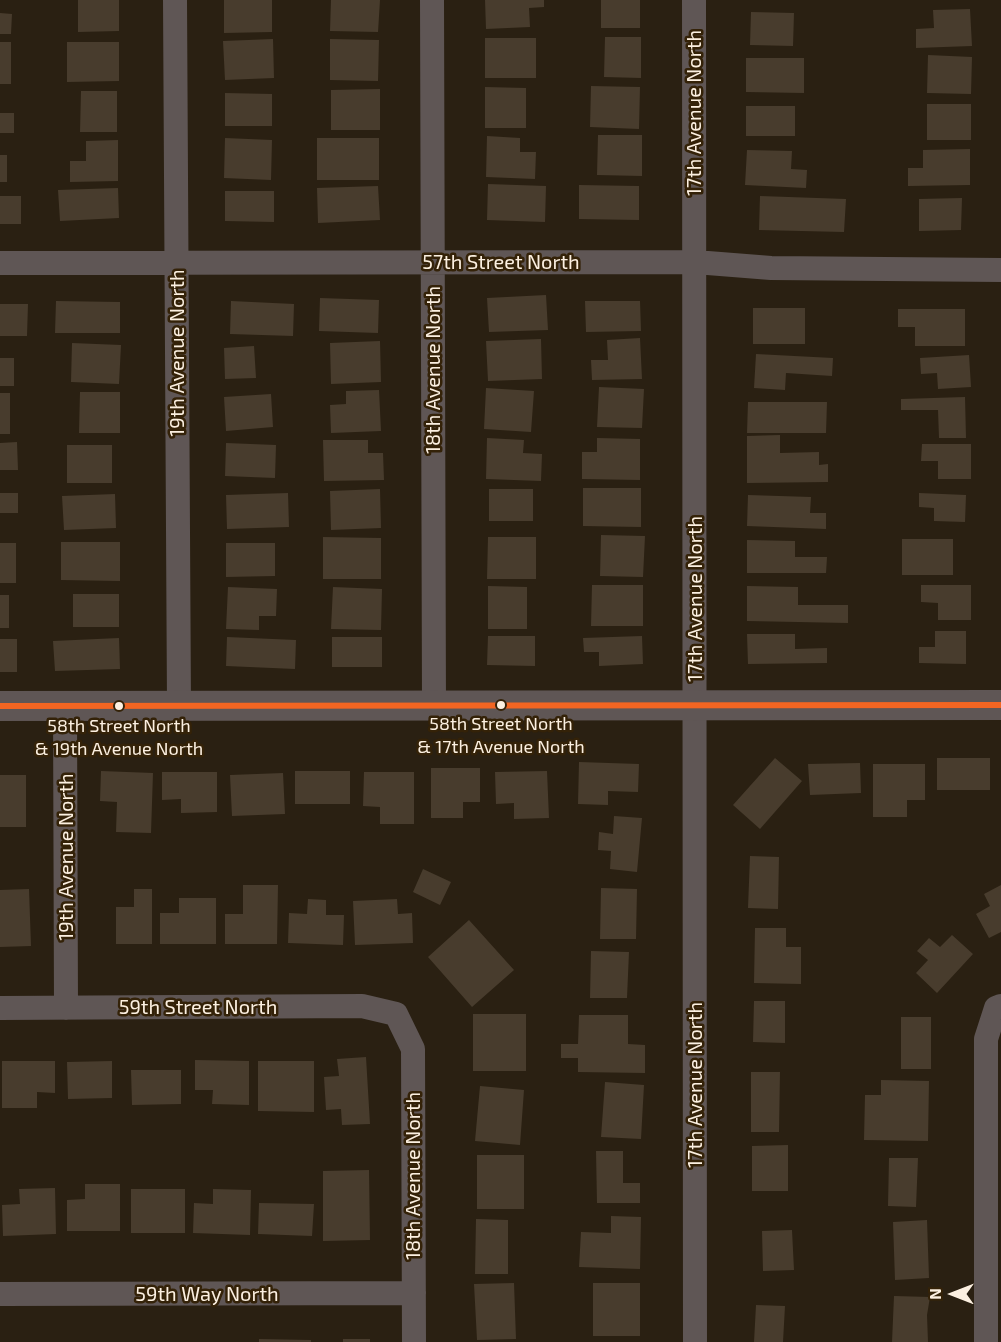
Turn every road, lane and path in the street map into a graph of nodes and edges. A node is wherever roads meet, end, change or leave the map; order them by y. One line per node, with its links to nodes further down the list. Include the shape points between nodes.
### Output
1 (175, 0): 4 (street, 19th Avenue North)
2 (432, 0): 5 (street, 18th Avenue North)
3 (694, 0): 6 (street, 17th Avenue North)
4 (177, 262): 5 (street, 57th Street North); 7 (street, 57th Street North); 9 (street, 19th Avenue North)
5 (433, 262): 6 (street, 57th Street North); 10 (street, 18th Avenue North)
6 (694, 262): 8 (street, 57th Street North, via 771,268); 11 (street, 17th Avenue North)
7 (0, 263)
8 (1001, 270)
9 (179, 705): 10 (street); 14 (street)
10 (434, 705): 11 (street)
11 (695, 705): 12 (street); 22 (street, 17th Avenue North)
12 (1001, 705)
13 (0, 706): 14 (street)
14 (65, 706): 17 (street, 19th Avenue North)
15 (999, 1007): 23 (street, via 986,1039)
16 (0, 1008): 17 (street, 59th Street North)
17 (66, 1008): 18 (street, 59th Street North, via 362,1006)
18 (396, 1014): 19 (street, 18th Avenue North, via 413,1049)
19 (414, 1293): 20 (street, 59th Way North); 21 (street, 18th Avenue North)
20 (0, 1294)
21 (414, 1342)
22 (695, 1342)
23 (986, 1342)

